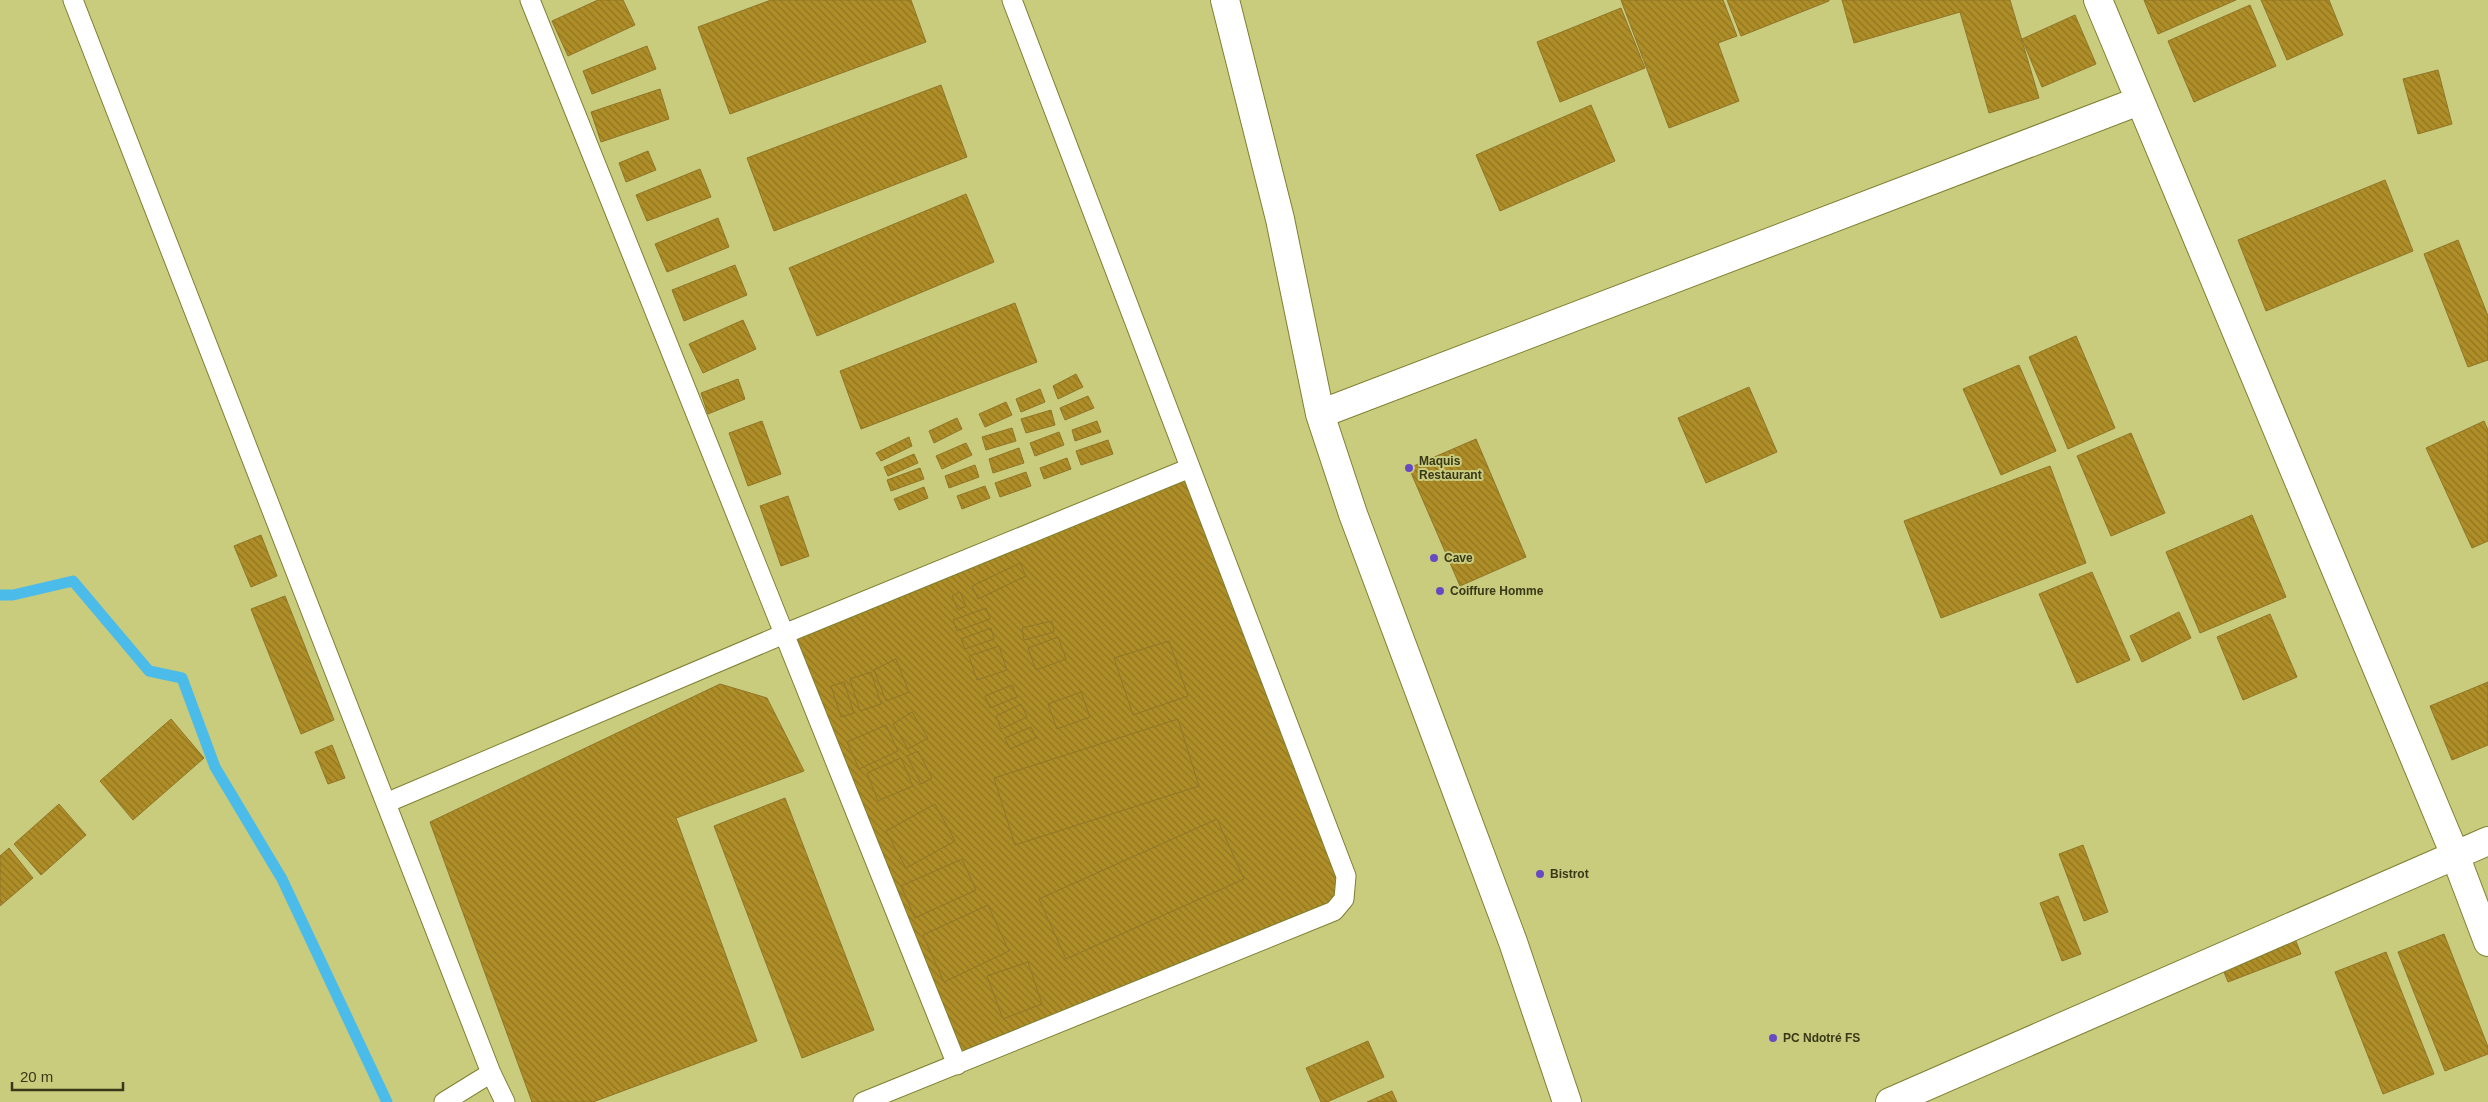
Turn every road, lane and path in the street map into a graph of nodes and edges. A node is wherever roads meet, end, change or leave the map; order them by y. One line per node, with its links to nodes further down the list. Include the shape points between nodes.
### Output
1 (73, 0): 10 (lane)
2 (530, 0): 9 (lane)
3 (1012, 0): 8 (lane)
4 (1225, 0): 7 (street, via 1280,219)
5 (2098, 0): 6 (street)
6 (2138, 100): 7 (street); 12 (street)
7 (1320, 414): 19 (street, via 1353,514 1513,942)
8 (1190, 468): 9 (lane); 14 (lane, via 1346,876 1344,899 1334,911)
9 (784, 634): 10 (lane); 14 (lane)
10 (386, 803): 15 (lane)
11 (2488, 841): 12 (street)
12 (2455, 855): 13 (street); 20 (street)
13 (2488, 942)
14 (957, 1065): 18 (lane)
15 (491, 1074): 16 (lane); 17 (lane)
16 (444, 1102)
17 (505, 1102)
18 (863, 1102)
19 (1567, 1102)
20 (1890, 1102)

